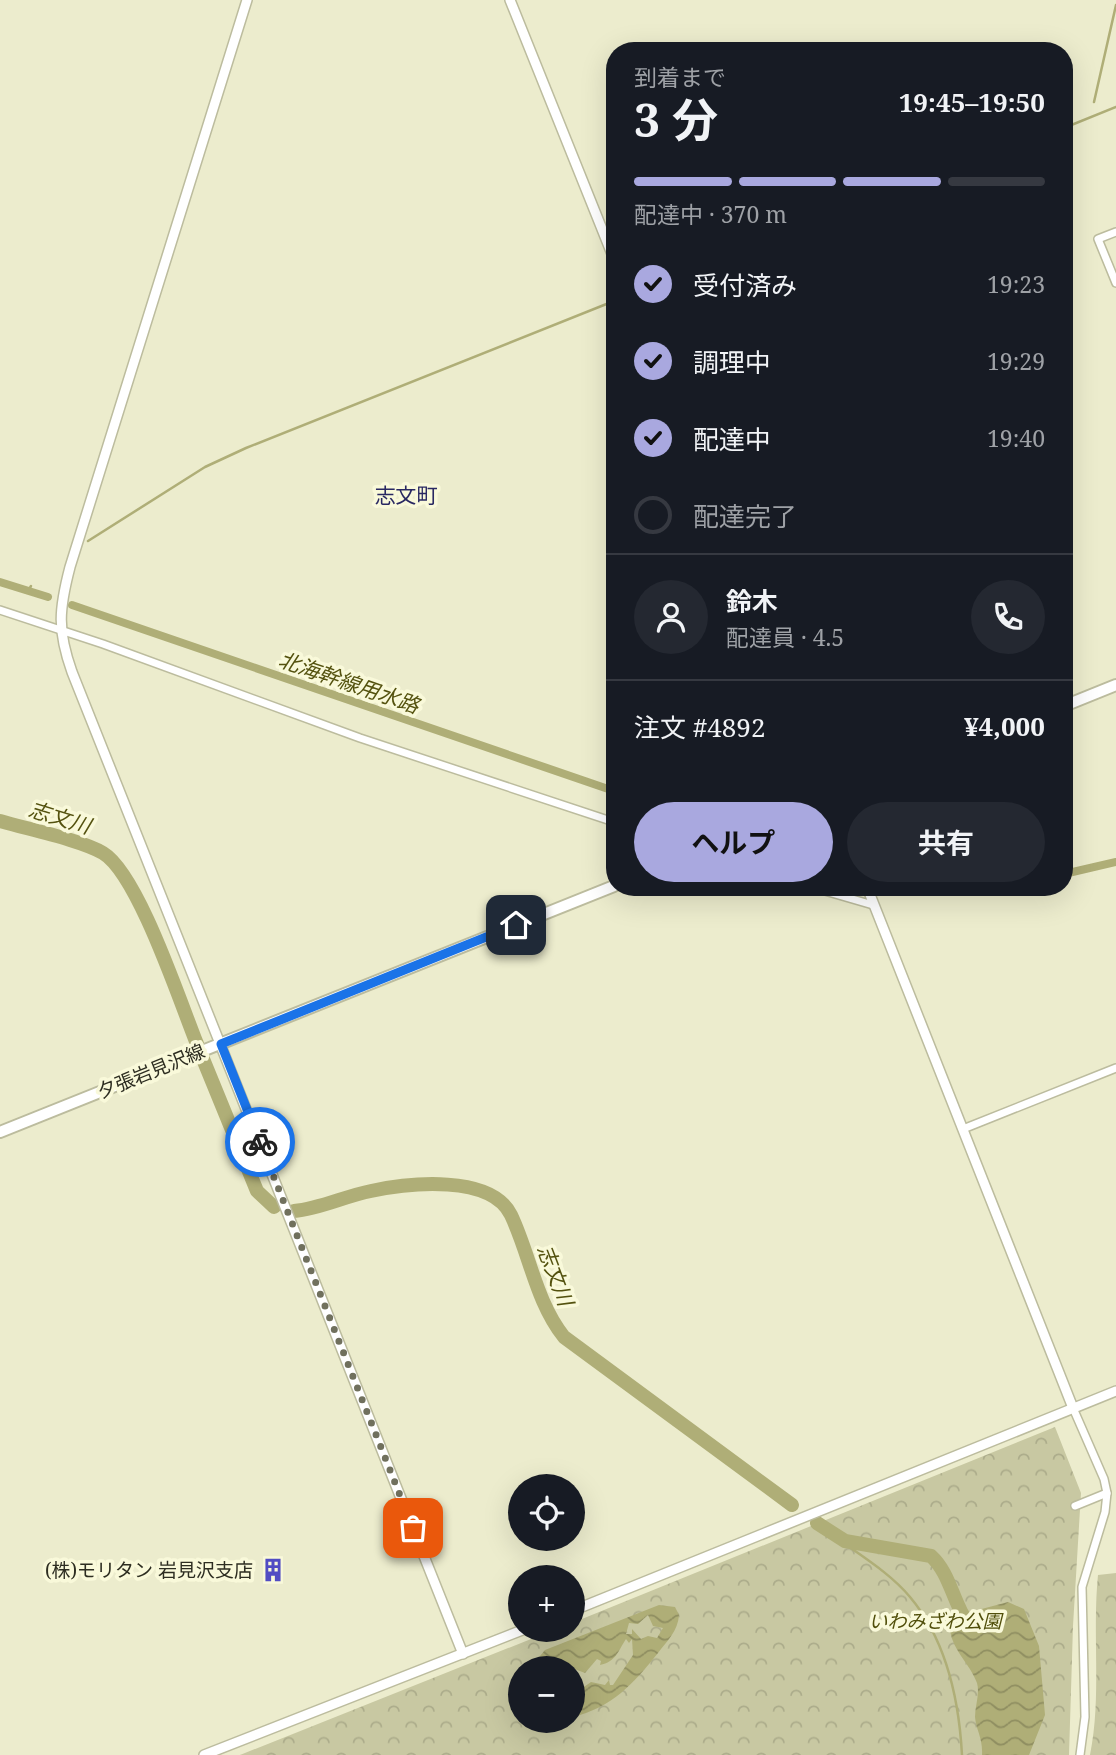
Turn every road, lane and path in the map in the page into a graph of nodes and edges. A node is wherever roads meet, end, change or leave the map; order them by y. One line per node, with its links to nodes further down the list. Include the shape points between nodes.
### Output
1 (247, 0): 7 (street, via 70,567 60,604)
2 (510, 0): 4 (street)
3 (1116, 232): 5 (street, via 1098,239)
4 (606, 239)
5 (1116, 283)
6 (0, 610): 7 (street)
7 (60, 632): 10 (street); 15 (street)
8 (1116, 685): 9 (main road)
9 (1073, 702)
10 (606, 818)
11 (606, 889): 15 (main road, 夕張岩見沢線)
12 (842, 896): 14 (street)
13 (870, 896): 14 (street)
14 (873, 905): 17 (street)
15 (221, 1044): 18 (main road, 夕張岩見沢線); 25 (street)
16 (1116, 1068): 17 (street)
17 (963, 1129): 20 (street)
18 (0, 1132)
19 (1116, 1391): 20 (street)
20 (1073, 1408): 21 (street); 23 (street)
21 (1107, 1493): 22 (street); 27 (street, via 1082,1587 1085,1717)
22 (1075, 1506)
23 (585, 1606)
24 (508, 1636): 25 (street)
25 (463, 1654): 26 (street)
26 (204, 1755)
27 (1080, 1755)

